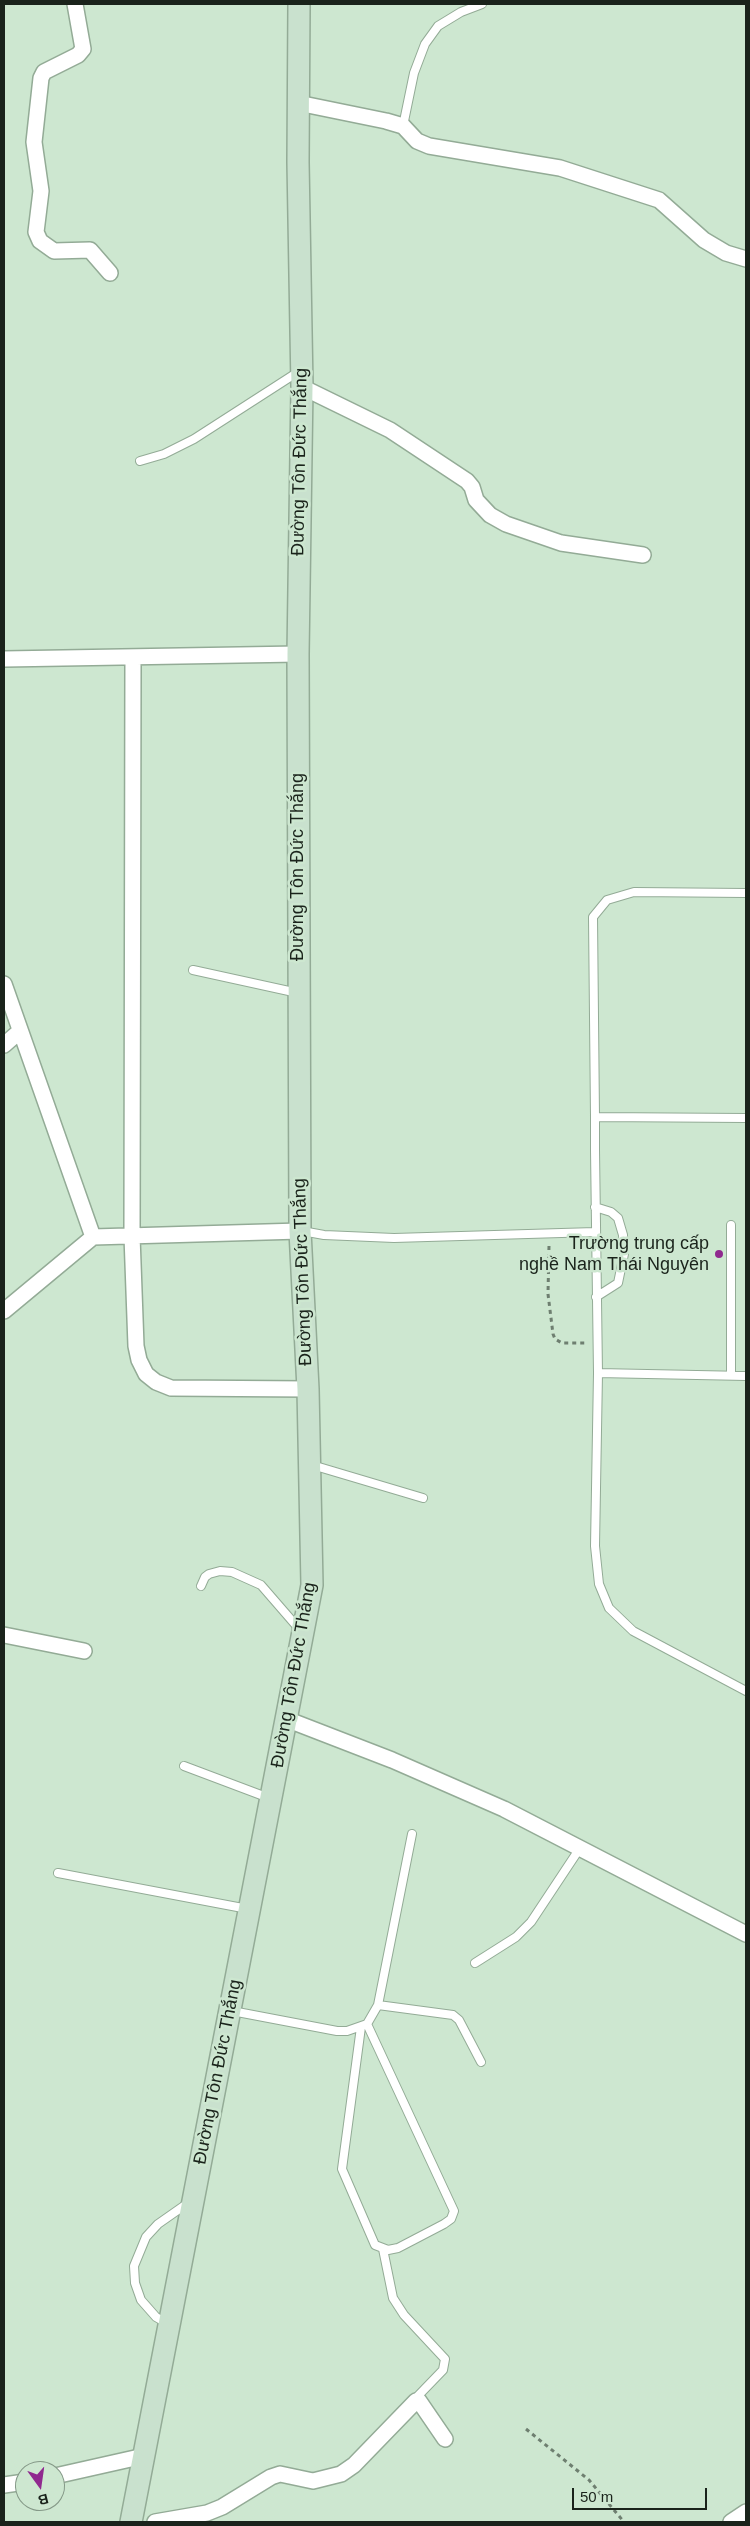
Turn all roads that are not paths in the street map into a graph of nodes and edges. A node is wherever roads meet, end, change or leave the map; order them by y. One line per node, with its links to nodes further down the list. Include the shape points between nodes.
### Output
1 (75, 4): 7 (street, via 83,49 78,55 44,72 41,78 34,142 41,191 36,232 40,241 54,251 90,250)
2 (299, 4): 4 (main road, Đường Tôn Đức Thắng)
3 (482, 4): 5 (lane, via 438,26 425,44 414,73)
4 (298, 103): 5 (street); 8 (main road, Đường Tôn Đức Thắng)
5 (403, 126): 6 (street, via 417,140 429,146 560,168 659,200 704,240 726,254)
6 (746, 259)
7 (110, 273)
8 (302, 379): 9 (lane, via 164,454); 10 (street, via 390,430 467,481 476,500 490,516 561,543); 11 (main road, Đường Tôn Đức Thắng)
9 (140, 461)
10 (643, 555)
11 (298, 654): 12 (street); 17 (main road, Đường Tôn Đức Thắng)
12 (133, 657): 13 (street); 26 (street)
13 (4, 659)
14 (746, 893): 20 (lane, via 634,892 607,900 593,917)
15 (193, 970): 17 (lane)
16 (4, 984): 18 (street)
17 (299, 993): 24 (main road, Đường Tôn Đức Thắng)
18 (20, 1031): 19 (street); 27 (street)
19 (4, 1045)
20 (595, 1117): 21 (lane); 22 (lane)
21 (746, 1118)
22 (595, 1207): 25 (lane); 28 (lane, via 618,1218 624,1254 618,1283)
23 (731, 1225): 31 (lane)
24 (300, 1230): 25 (lane, via 394,1238); 26 (street); 33 (main road, Đường Tôn Đức Thắng)
25 (595, 1232): 28 (lane)
26 (132, 1236): 27 (street); 33 (street, via 136,1346 139,1360 151,1378 171,1388)
27 (93, 1237): 29 (street)
28 (596, 1297): 30 (lane)
29 (4, 1311)
30 (598, 1373): 31 (lane); 40 (lane, via 595,1546 600,1584 609,1608 633,1631)
31 (731, 1376): 32 (lane)
32 (746, 1376)
33 (308, 1390): 34 (main road, Đường Tôn Đức Thắng)
34 (310, 1464): 35 (lane); 37 (main road, Đường Tôn Đức Thắng, via 312,1584)
35 (423, 1498)
36 (201, 1586): 37 (lane, via 205,1577 220,1570 261,1585)
37 (303, 1633): 41 (main road, Đường Tôn Đức Thắng)
38 (4, 1636): 39 (street)
39 (84, 1651)
40 (746, 1691)
41 (286, 1719): 43 (main road, Đường Tôn Đức Thắng); 45 (street, via 464,1790)
42 (184, 1766): 43 (lane)
43 (271, 1799): 47 (main road, Đường Tôn Đức Thắng)
44 (412, 1834): 50 (lane)
45 (580, 1848): 48 (street); 49 (lane, via 531,1922 516,1937)
46 (58, 1873): 47 (lane)
47 (250, 1910): 51 (main road, Đường Tôn Đức Thắng)
48 (746, 1934)
49 (475, 1963)
50 (378, 2005): 52 (lane); 53 (lane, via 453,2015 459,2020)
51 (230, 2011): 52 (lane, via 337,2031); 54 (main road, Đường Tôn Đức Thắng)
52 (364, 2026): 55 (lane, via 342,2169 373,2242); 55 (lane, via 454,2211 444,2224 398,2248)
53 (481, 2062)
54 (194, 2199): 56 (main road, Đường Tôn Đức Thắng); 56 (lane, via 158,2224 146,2237 134,2266 141,2300 156,2317)
55 (383, 2249): 57 (lane, via 393,2298 404,2315 445,2359 443,2370)
56 (169, 2325): 59 (main road, Đường Tôn Đức Thắng)
57 (411, 2403): 58 (street, via 419,2401); 63 (street, via 341,2474 313,2480 280,2474 207,2513)
58 (446, 2439)
59 (144, 2456): 60 (street); 62 (main road, Đường Tôn Đức Thắng)
60 (65, 2474)
61 (746, 2512): 64 (street)
62 (131, 2522)
63 (155, 2522)
64 (731, 2522)

